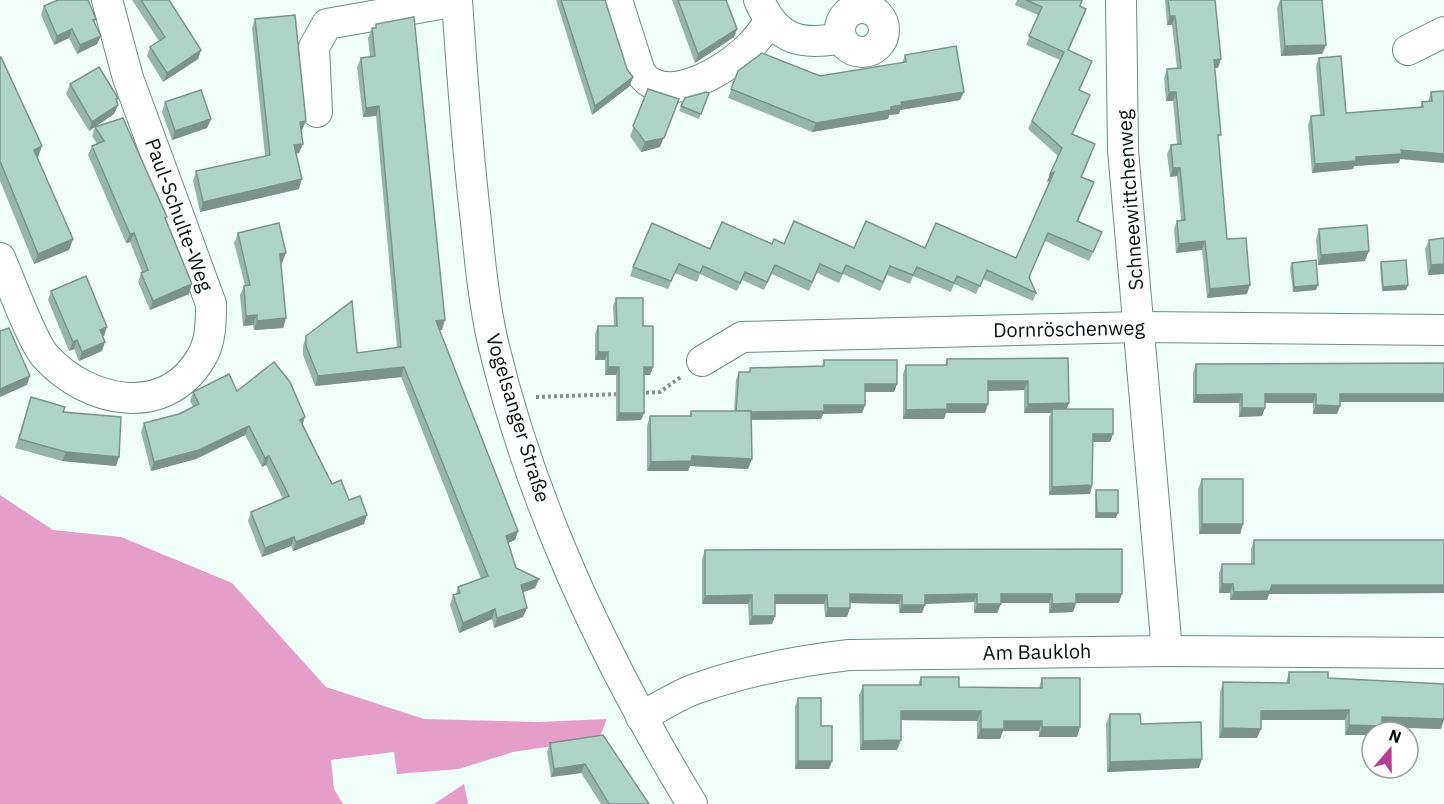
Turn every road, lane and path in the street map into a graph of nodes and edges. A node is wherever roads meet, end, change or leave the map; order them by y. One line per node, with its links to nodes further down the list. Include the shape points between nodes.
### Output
1 (107, 0): 10 (street, Paul-Schulte-Weg, via 128,78 212,304 211,331 202,356 184,381 157,396 126,398 74,382 44,356)
2 (617, 0): 5 (street, via 640,72 645,80 670,90 726,66 752,44)
3 (1121, 0): 11 (street, Schneewittchenweg, via 1123,150)
4 (457, 1): 9 (street, via 327,24 314,47); 16 (street, Vogelsanger Straße, via 465,126 482,272 493,341)
5 (764, 11): 7 (street, via 780,32 800,40 815,43)
6 (1444, 32): 8 (street)
7 (841, 38)
8 (1408, 50)
9 (316, 112)
10 (0, 258)
11 (1140, 327): 12 (street, Dornröschenweg); 13 (street, Dornröschenweg, via 742,337); 17 (street, Schneewittchenweg)
12 (1444, 330)
13 (702, 361): 15 (path, via 660,392)
14 (625, 393): 16 (path)
15 (637, 393)
16 (508, 398): 19 (street, Vogelsanger Straße, via 556,542)
17 (1167, 651): 18 (street, Am Baukloh); 19 (street, Am Baukloh, via 866,655 799,660 693,690)
18 (1444, 653)
19 (641, 717): 20 (street, Vogelsanger Straße)
20 (692, 804)

